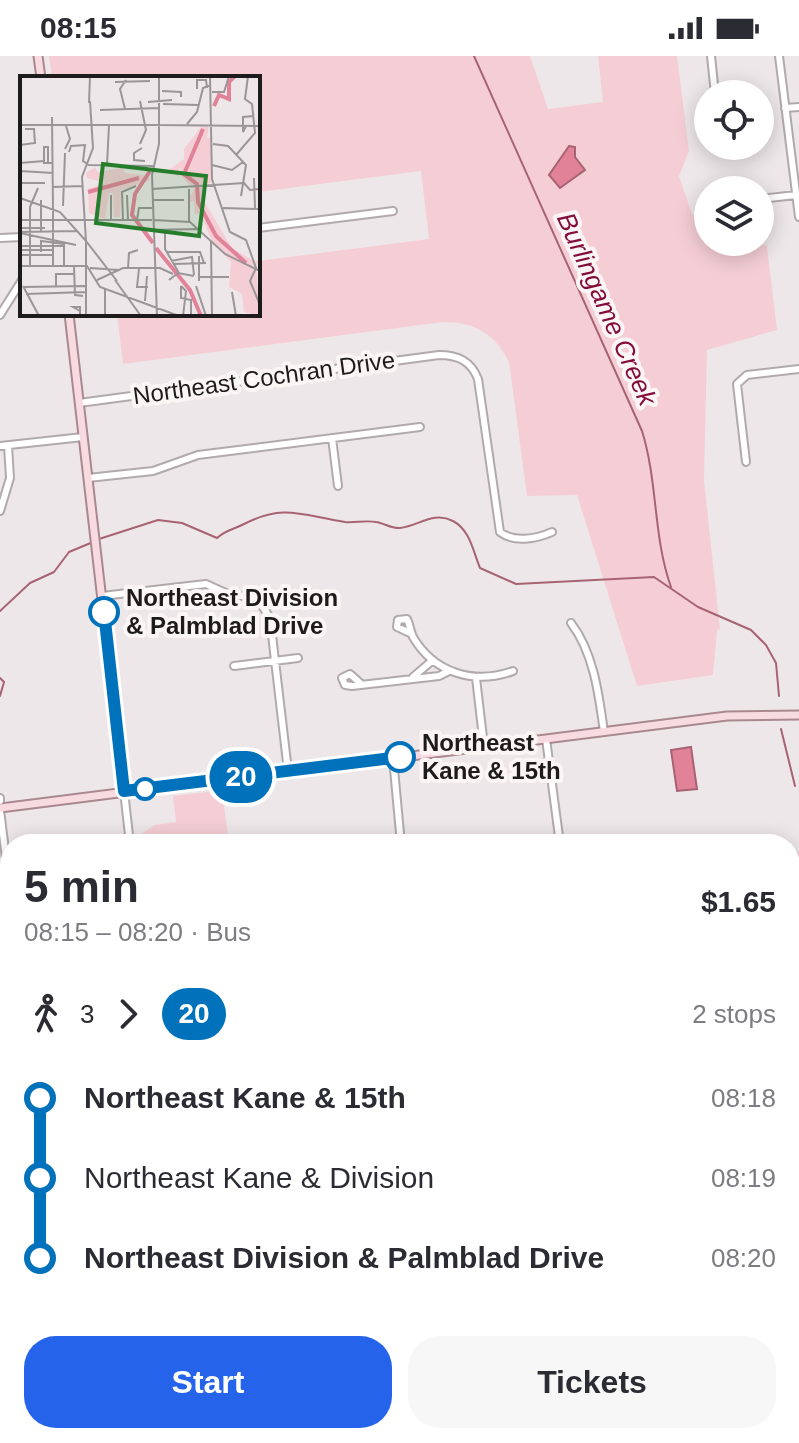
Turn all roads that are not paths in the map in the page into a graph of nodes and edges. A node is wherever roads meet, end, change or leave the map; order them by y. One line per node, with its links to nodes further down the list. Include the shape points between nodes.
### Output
1 (38, 56): 4 (main road)
2 (711, 56): 5 (street)
3 (779, 56): 7 (street)
4 (41, 76)
5 (714, 80)
6 (799, 107): 7 (street)
7 (785, 108): 8 (street)
8 (796, 195): 9 (street); 11 (street)
9 (774, 197)
10 (393, 211): 12 (street)
11 (799, 217)
12 (260, 228)
13 (20, 237): 14 (street)
14 (0, 238)
15 (20, 283): 16 (street)
16 (0, 315)
17 (69, 316): 19 (main road)
18 (799, 369): 24 (street, via 747,375 737,384)
19 (79, 403): 21 (main road); 28 (street, Northeast Cochran Drive, via 449,355 467,362 478,379 500,532 511,538)
20 (420, 427): 22 (street)
21 (83, 437): 23 (street); 25 (main road)
22 (332, 438): 25 (street, via 198,455 153,471); 26 (street)
23 (4, 446): 27 (street, via 10,478)
24 (746, 462)
25 (88, 478): 29 (main road)
26 (338, 486)
27 (0, 511)
28 (552, 532)
29 (102, 596): 34 (street, via 206,584 252,595 270,618); 47 (main road)
30 (571, 623): 42 (street, via 595,680)
31 (410, 633): 33 (street)
32 (298, 658): 34 (street)
33 (433, 660): 36 (street); 38 (street)
34 (275, 661): 35 (street); 46 (street)
35 (234, 666)
36 (449, 671): 38 (street); 39 (street)
37 (513, 671): 39 (street)
38 (413, 677): 40 (street)
39 (476, 678): 44 (street)
40 (360, 683)
41 (799, 715): 42 (main road, via 743,715)
42 (604, 732): 43 (main road)
43 (546, 739): 44 (main road); 52 (street)
44 (484, 746): 45 (main road)
45 (393, 758): 46 (main road); 51 (street)
46 (288, 771): 47 (main road)
47 (124, 791): 48 (main road); 50 (street)
48 (0, 809): 49 (street)
49 (3, 834)
50 (129, 834)
51 (400, 834)
52 (559, 834)

